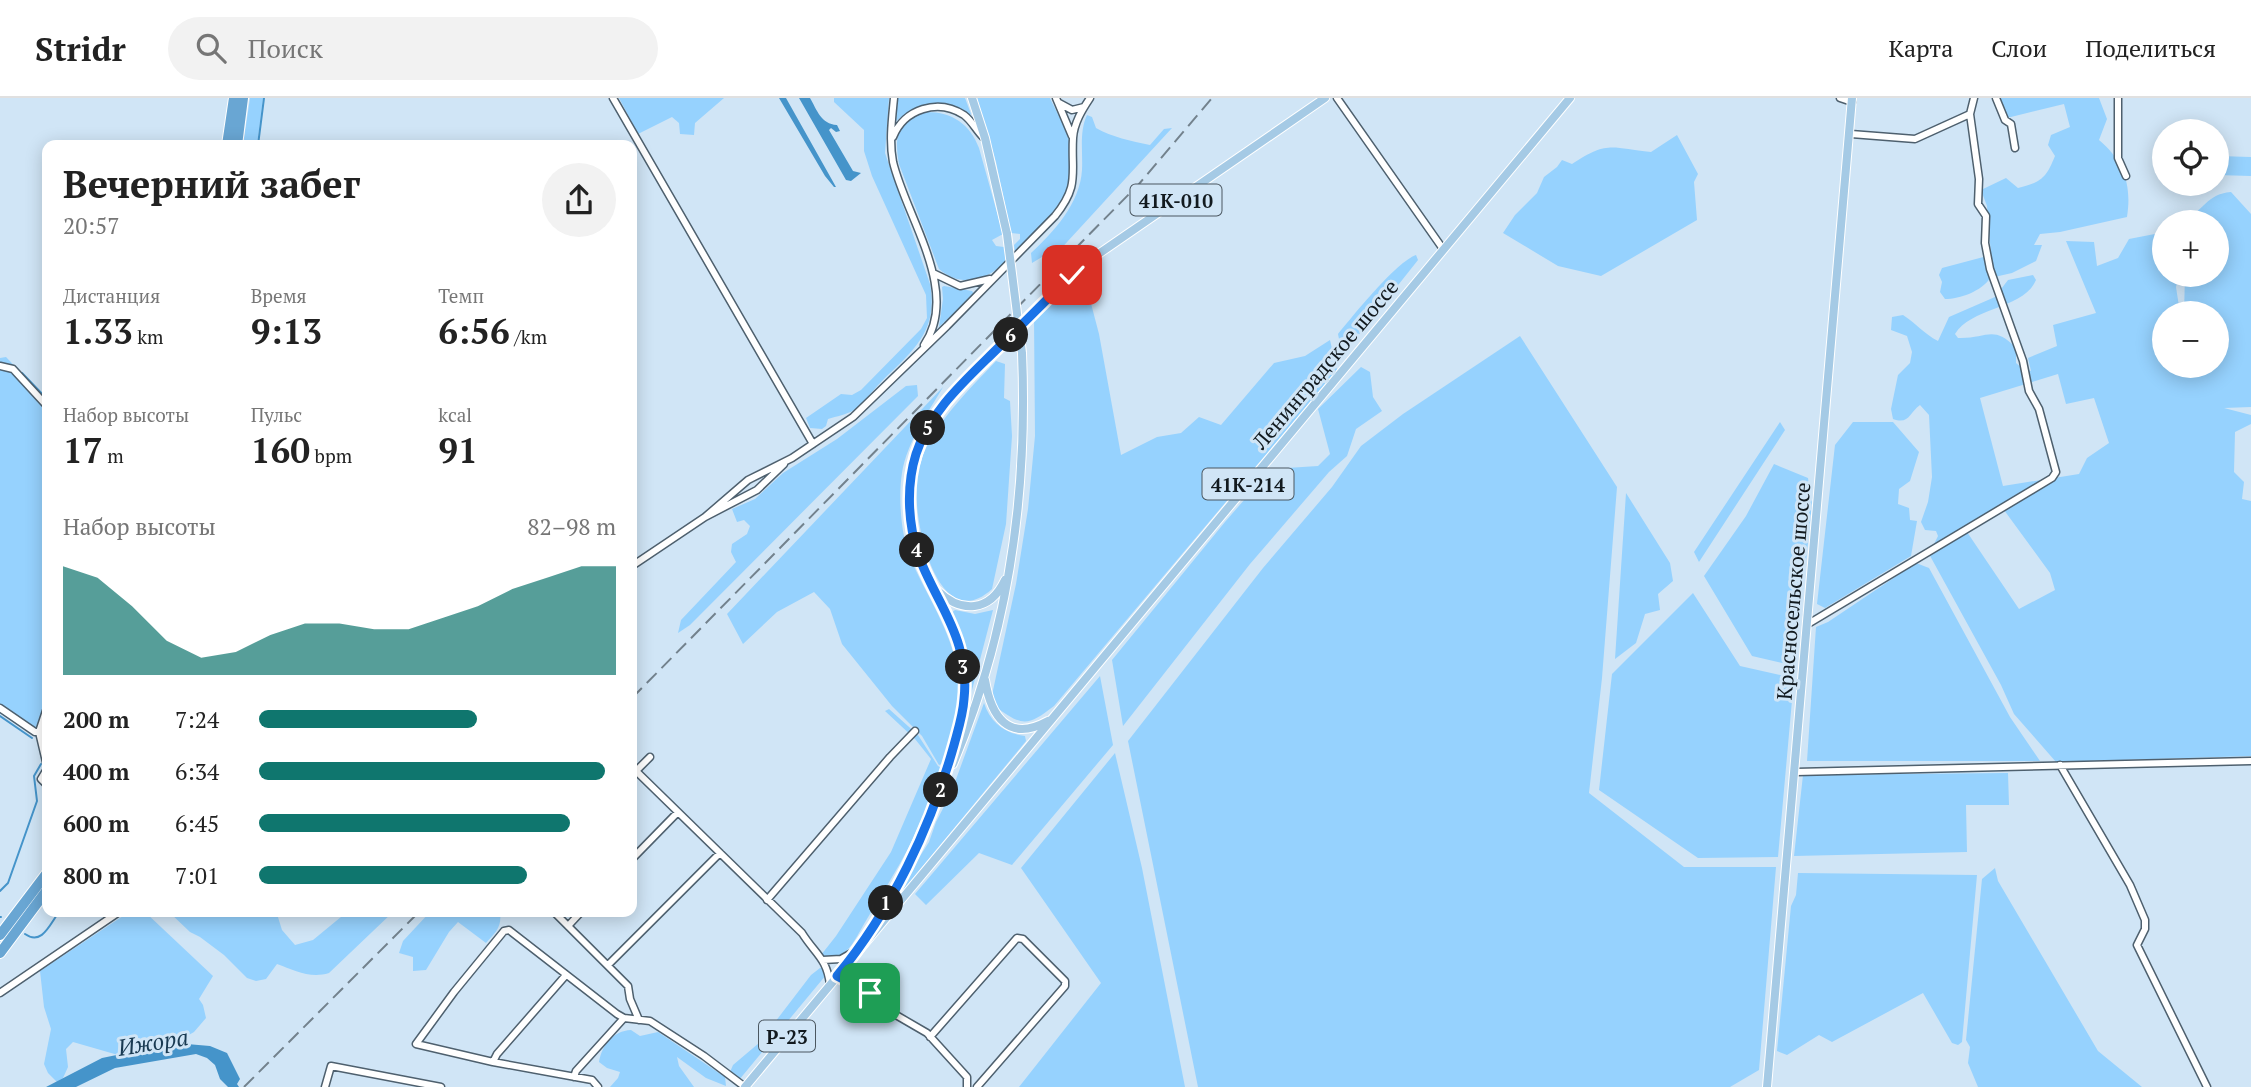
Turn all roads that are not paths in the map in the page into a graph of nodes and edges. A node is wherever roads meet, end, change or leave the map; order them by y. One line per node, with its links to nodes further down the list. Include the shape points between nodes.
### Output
1 (234, 98): 21 (highway)
2 (243, 98): 22 (highway)
3 (613, 98): 32 (street)
4 (894, 98): 23 (street)
5 (972, 98): 19 (main road, Р-23)
6 (1090, 98): 16 (street)
7 (1325, 98): 41 (main road, 41К-010, via 1081,266 954,392 923,437 912,474 912,532)
8 (1337, 98): 26 (street)
9 (1570, 98): 26 (main road, Ленинградское шоссе / 41К-214)
10 (1840, 98): 15 (street)
11 (1974, 98): 17 (street)
12 (1996, 98): 24 (street, via 2011,124)
13 (2118, 98): 25 (street, via 2118,158)
14 (1057, 100): 16 (street, via 1066,109); 20 (street)
15 (1852, 100): 18 (main road, Красносельское шоссе)
16 (1084, 107): 20 (street)
17 (1970, 114): 18 (street, via 1915,139); 42 (street, via 1978,204 1986,216 1984,243 1990,269 2056,472)
18 (1850, 134): 42 (main road, Красносельское шоссе)
19 (985, 138): 23 (street, via 965,116 935,106 906,116); 40 (main road, Р-23, bridge, via 1007,234 1022,353 1024,436)
20 (1073, 138): 28 (street, via 1074,169 1068,198)
21 (228, 140)
22 (238, 140)
23 (891, 142): 27 (street, via 894,164)
24 (2015, 148)
25 (2126, 176)
26 (1443, 249): 45 (main road, Ленинградское шоссе / 41К-214)
27 (933, 273): 28 (street, via 960,286); 29 (street, via 937,309 928,339)
28 (995, 277): 29 (street)
29 (917, 355): 32 (street, via 853,417)
30 (0, 366): 31 (street, via 13,369)
31 (42, 401)
32 (813, 444): 33 (street)
33 (788, 460): 34 (street); 35 (street)
34 (760, 473): 35 (street); 36 (street)
35 (765, 483): 37 (street)
36 (741, 486): 37 (street, via 741,492); 38 (street)
37 (748, 495): 38 (street)
38 (705, 517): 39 (street)
39 (637, 563)
40 (1010, 569): 41 (main road, via 996,594 973,607 956,604); 43 (main road, Р-23)
41 (933, 585): 56 (main road, via 959,645 965,681 961,718)
42 (1808, 624): 54 (main road, Красносельское шоссе)
43 (985, 679): 45 (main road, via 991,707 1005,723 1027,730); 56 (main road, Р-23)
44 (0, 708): 48 (street)
45 (1054, 718): 68 (main road, 41К-214)
46 (42, 721): 48 (street)
47 (915, 731): 62 (street)
48 (38, 732): 49 (street)
49 (42, 748)
50 (650, 757): 53 (street)
51 (2251, 761): 52 (street)
52 (2060, 765): 54 (street); 88 (street, via 2130,885 2145,920 2137,945)
53 (637, 770)
54 (1796, 772): 87 (main road, Красносельское шоссе)
55 (637, 776): 57 (street)
56 (943, 785): 68 (main road, Р-23, via 902,875)
57 (678, 812): 58 (street); 59 (street)
58 (720, 853): 62 (street); 71 (street)
59 (637, 854)
60 (42, 880): 67 (highway)
61 (42, 897): 69 (highway)
62 (767, 900): 70 (street)
63 (112, 917): 75 (street)
64 (559, 917): 66 (street)
65 (576, 917): 66 (street)
66 (568, 926): 71 (street)
67 (0, 935)
68 (861, 948): 70 (street, via 841,959); 73 (main road, Р-23)
69 (0, 953)
70 (823, 960): 74 (street)
71 (608, 965): 77 (street, via 628,986)
72 (566, 975): 76 (street); 79 (street); 79 (street, via 509,930 504,931 415,1044)
73 (837, 976): 74 (main road, Р-23); 78 (street, via 870,993)
74 (830, 985): 84 (main road, Р-23)
75 (0, 993)
76 (624, 1018): 77 (street); 80 (street)
77 (639, 1020): 84 (street, via 670,1033)
78 (930, 1037): 85 (street, via 967,1077); 86 (street, via 1017,938 1065,981)
79 (493, 1062): 80 (street)
80 (574, 1076): 83 (street, via 592,1080)
81 (325, 1087): 82 (street, via 331,1066)
82 (441, 1087)
83 (598, 1087)
84 (745, 1087)
85 (967, 1087)
86 (977, 1087)
87 (1767, 1087)
88 (2207, 1087)

